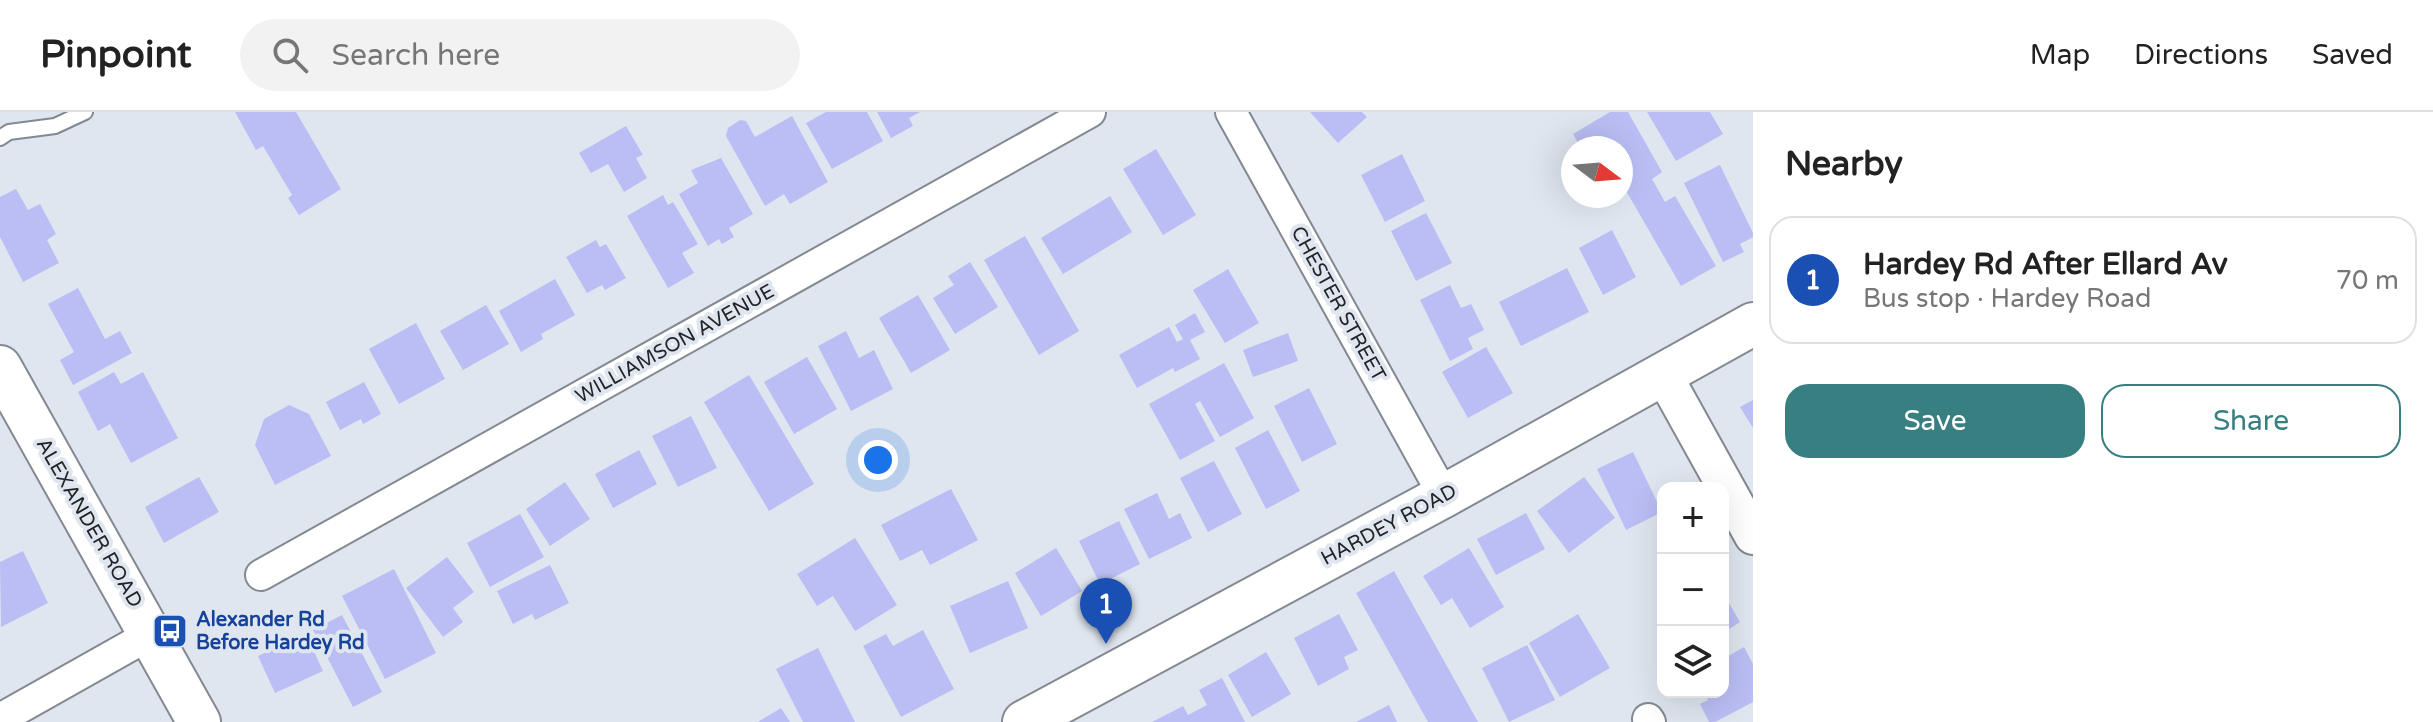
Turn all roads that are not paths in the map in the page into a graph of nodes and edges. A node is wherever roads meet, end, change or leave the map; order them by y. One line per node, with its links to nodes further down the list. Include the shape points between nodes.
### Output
1 (85, 112): 4 (lane, via 55,126)
2 (1090, 112): 11 (street, WILLIAMSON AVENUE)
3 (1231, 112): 9 (street, CHESTER STREET)
4 (0, 138)
5 (1753, 324): 7 (main road, HARDEY ROAD)
6 (0, 367): 12 (main road, ALEXANDER ROAD)
7 (1663, 374): 9 (main road, HARDEY ROAD); 10 (street)
8 (0, 417): 12 (main road, ALEXANDER ROAD)
9 (1444, 496): 16 (main road, HARDEY ROAD)
10 (1753, 536)
11 (261, 575)
12 (140, 640): 13 (street); 14 (main road, ALEXANDER ROAD); 15 (main road, ALEXANDER ROAD)
13 (0, 719)
14 (170, 722)
15 (199, 722)
16 (1024, 722)

